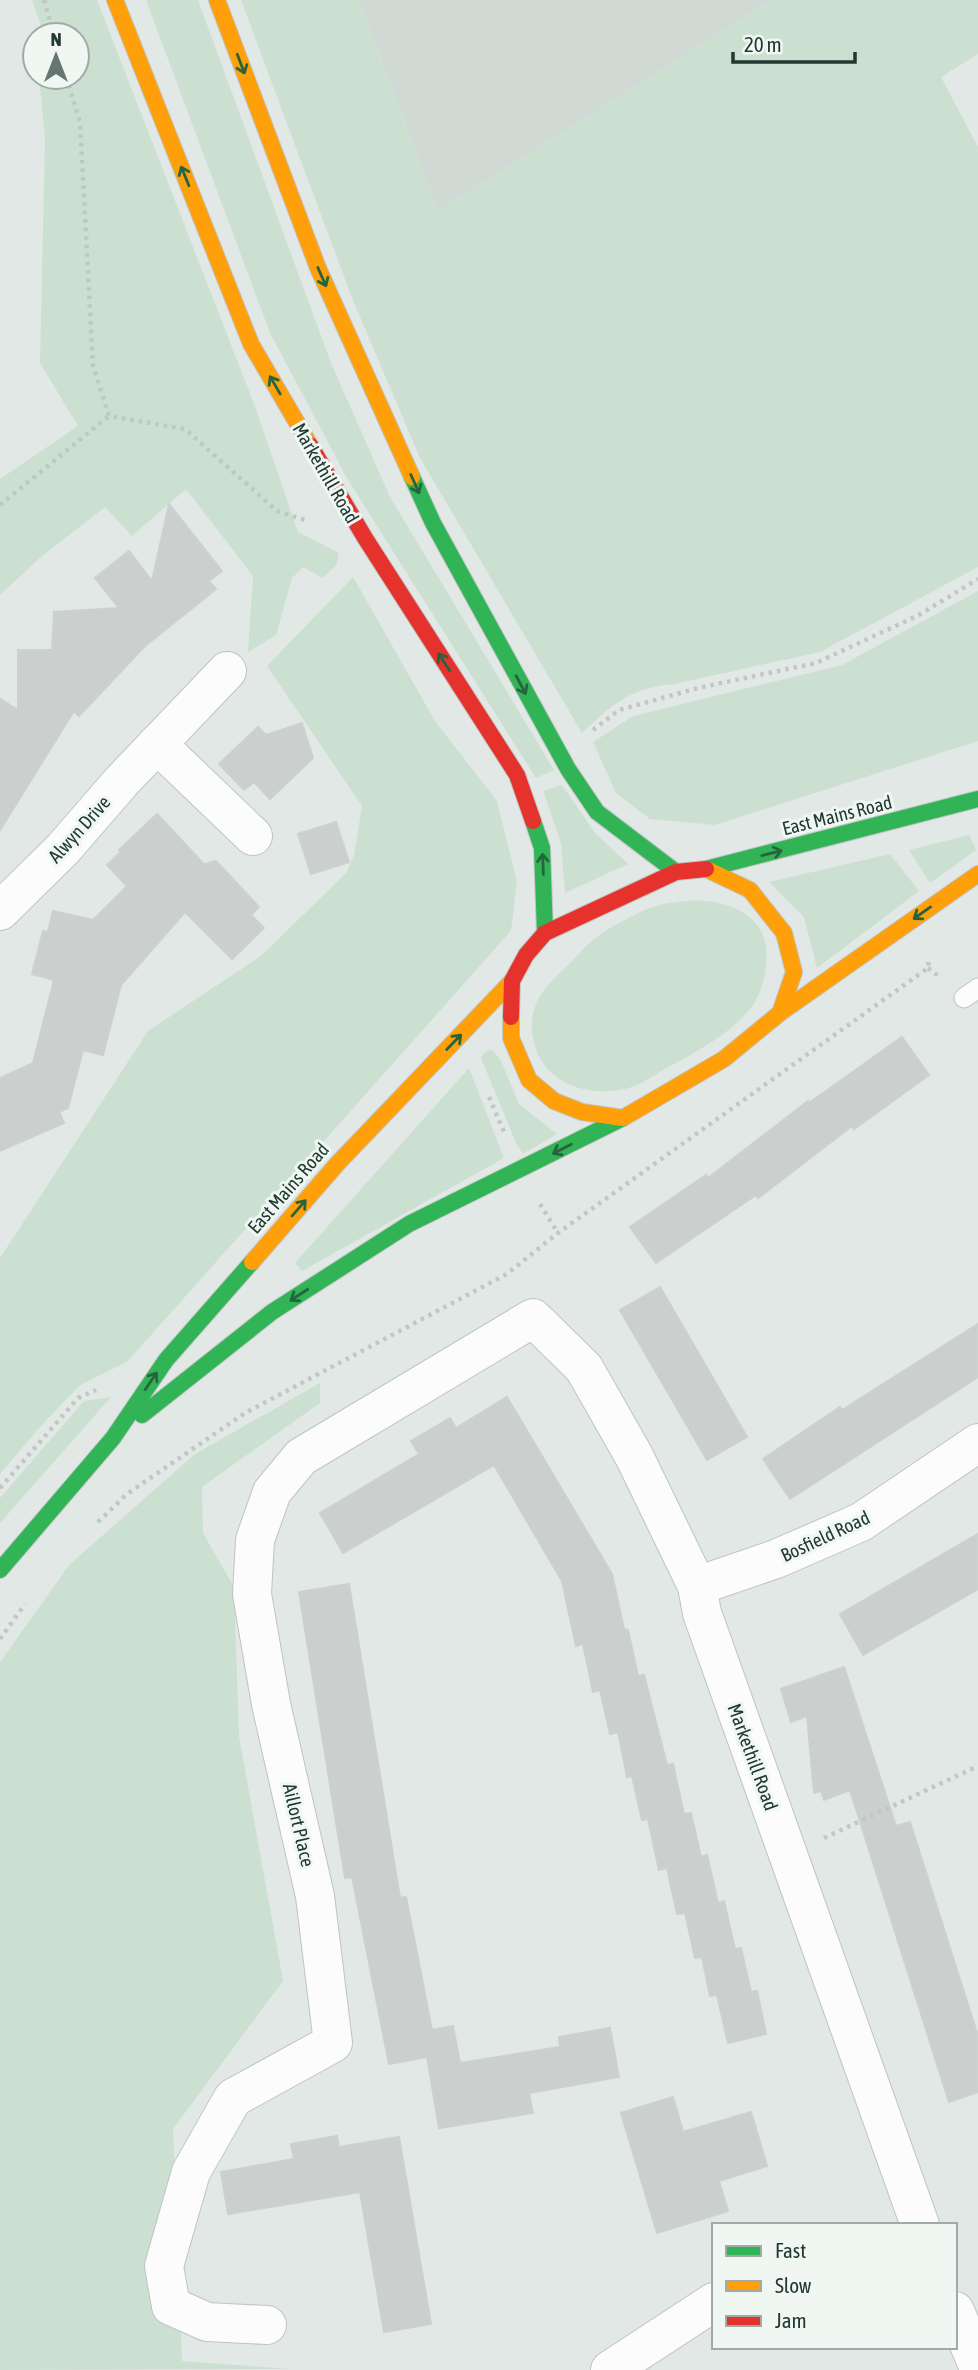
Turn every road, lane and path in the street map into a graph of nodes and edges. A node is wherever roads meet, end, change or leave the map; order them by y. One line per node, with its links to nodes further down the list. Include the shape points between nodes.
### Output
1 (44, 0): 4 (path)
2 (115, 0): 8 (main road, Markethill Road, one-way to 2, via 251,344)
3 (217, 0): 12 (main road, one-way to 12, via 318,268 433,523)
4 (50, 21)
5 (70, 91): 6 (path, via 80,122 93,366)
6 (109, 416): 7 (path); 8 (path, via 185,429 278,511)
7 (0, 505)
8 (365, 538): 19 (main road, Markethill Road, one-way to 8, via 542,848 517,775)
9 (978, 579): 12 (path, via 919,615 816,663 619,710)
10 (227, 671): 11 (street, Alwyn Drive)
11 (157, 744): 14 (street); 18 (street, Alwyn Drive, via 64,849)
12 (559, 757): 16 (main road, via 597,812)
13 (978, 799): 15 (main road, East Mains Road, one-way to 13)
14 (253, 836)
15 (706, 869): 16 (main road, East Mains Road); 22 (main road, via 750,890 784,933 794,972)
16 (676, 872): 19 (main road, East Mains Road)
17 (978, 874): 22 (main road, one-way to 22)
18 (0, 911)
19 (545, 933): 21 (main road, East Mains Road)
20 (928, 968): 27 (path, via 507,1274 245,1413 127,1494)
21 (512, 981): 23 (main road, via 511,1038 529,1080 554,1101 582,1112); 25 (main road, East Mains Road, one-way to 21, via 166,1360 329,1173)
22 (780, 1013): 23 (main road, East Mains Road, via 724,1059)
23 (623, 1118): 25 (main road, East Mains Road, one-way to 25, via 410,1224 272,1312)
24 (533, 1318): 29 (street, Markethill Road, via 584,1368 634,1456); 37 (street, Aillort Place, via 301,1457 272,1492 255,1540 252,1594 271,1704 315,1896 333,2043 233,2098 191,2172 164,2266 172,2306 207,2322)
25 (113, 1438): 28 (main road, East Mains Road)
26 (978, 1443): 29 (street, Bosfield Road, via 861,1522 776,1559)
27 (90, 1530)
28 (0, 1570)
29 (696, 1586): 33 (street, Markethill Road)
30 (30, 1597): 31 (path)
31 (0, 1639)
32 (978, 1766): 33 (path)
33 (788, 1854): 34 (street, Markethill Road)
34 (919, 2223)
35 (712, 2303): 39 (street)
36 (957, 2316): 38 (street)
37 (267, 2325)
38 (978, 2366)
39 (610, 2370)

